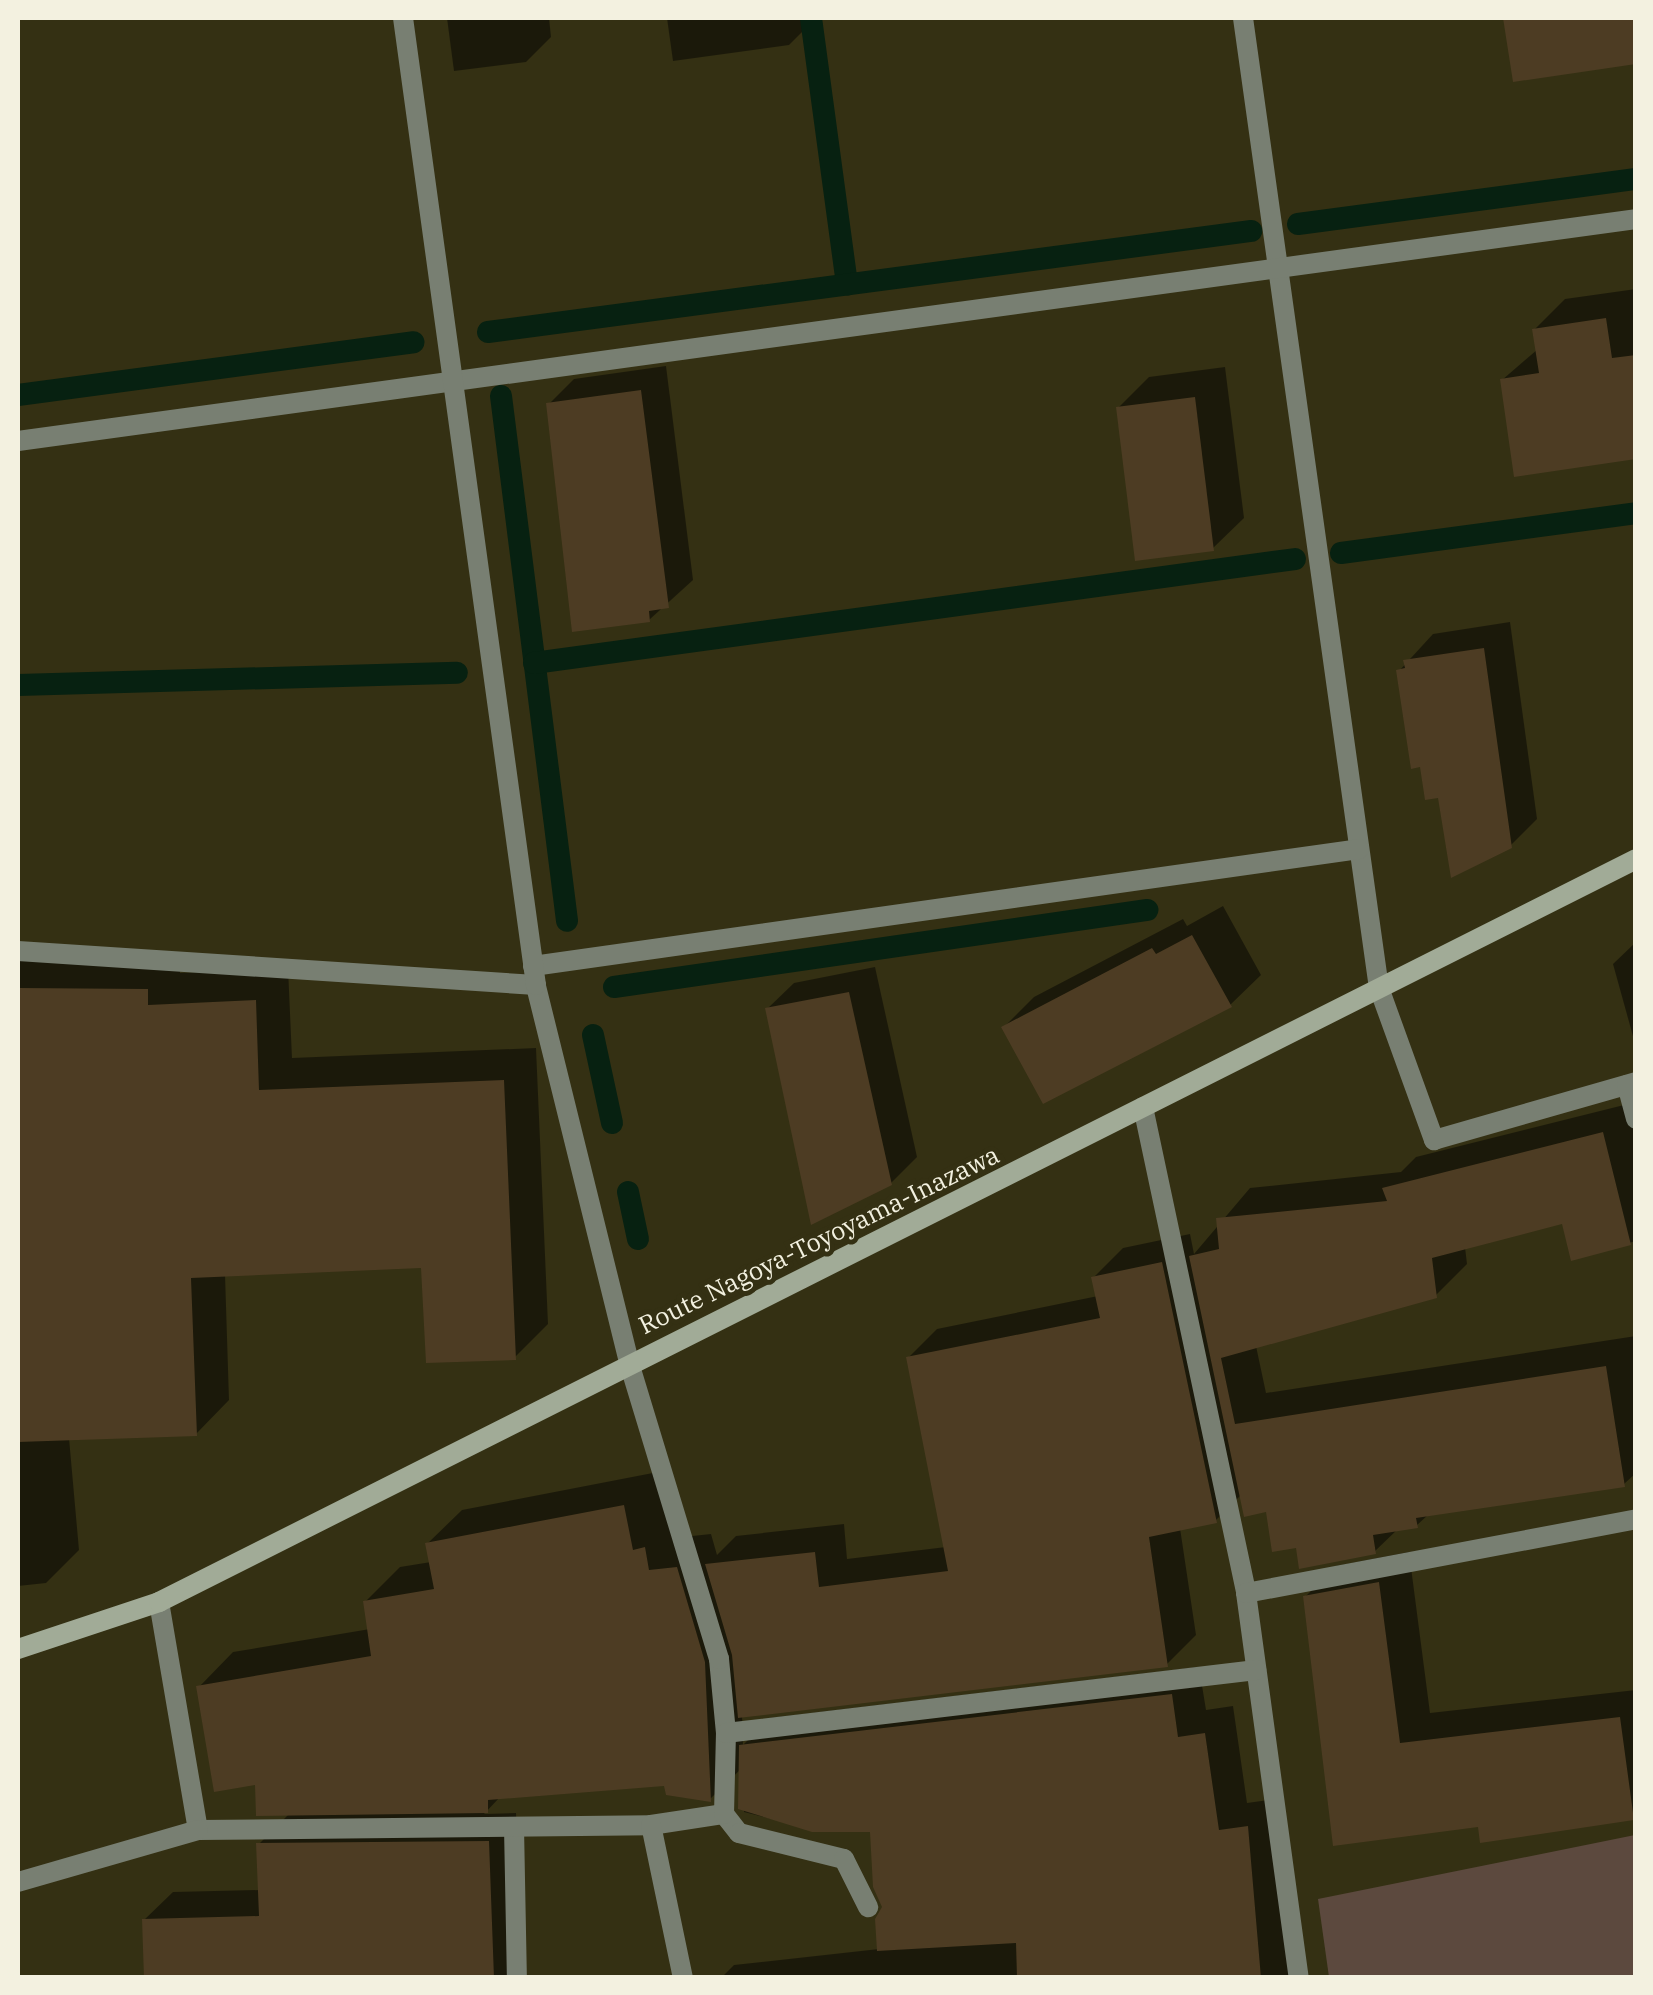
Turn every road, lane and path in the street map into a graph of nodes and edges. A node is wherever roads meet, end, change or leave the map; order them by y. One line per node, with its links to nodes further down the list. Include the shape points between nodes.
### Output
1 (403, 18): 5 (street)
2 (1243, 18): 4 (street)
3 (1636, 219): 4 (street)
4 (1278, 268): 5 (street); 7 (street)
5 (452, 382): 6 (street); 10 (street)
6 (18, 441)
7 (1359, 849): 10 (street); 11 (street)
8 (1636, 858): 11 (main road, Route Nagoya-Toyoyama-Inazawa)
9 (18, 951): 10 (street)
10 (534, 976): 15 (street)
11 (1379, 988): 12 (street, via 1434,1140); 13 (main road, Route Nagoya-Toyoyama-Inazawa)
12 (1631, 1084): 14 (street)
13 (1143, 1108): 15 (main road, Route Nagoya-Toyoyama-Inazawa); 17 (street)
14 (1636, 1120)
15 (629, 1362): 18 (main road, Route Nagoya-Toyoyama-Inazawa); 21 (street, via 719,1659)
16 (1636, 1519): 17 (street)
17 (1246, 1593): 20 (street)
18 (159, 1602): 19 (main road, Route Nagoya-Toyoyama-Inazawa); 25 (street)
19 (18, 1649)
20 (1256, 1670): 21 (street); 30 (street)
21 (726, 1733): 22 (street)
22 (724, 1814): 23 (street); 27 (street, via 739,1833 844,1859)
23 (651, 1825): 24 (street); 29 (street)
24 (514, 1828): 25 (street); 28 (street)
25 (198, 1830): 26 (street)
26 (18, 1882)
27 (868, 1906)
28 (517, 1978)
29 (683, 1978)
30 (1298, 1978)

